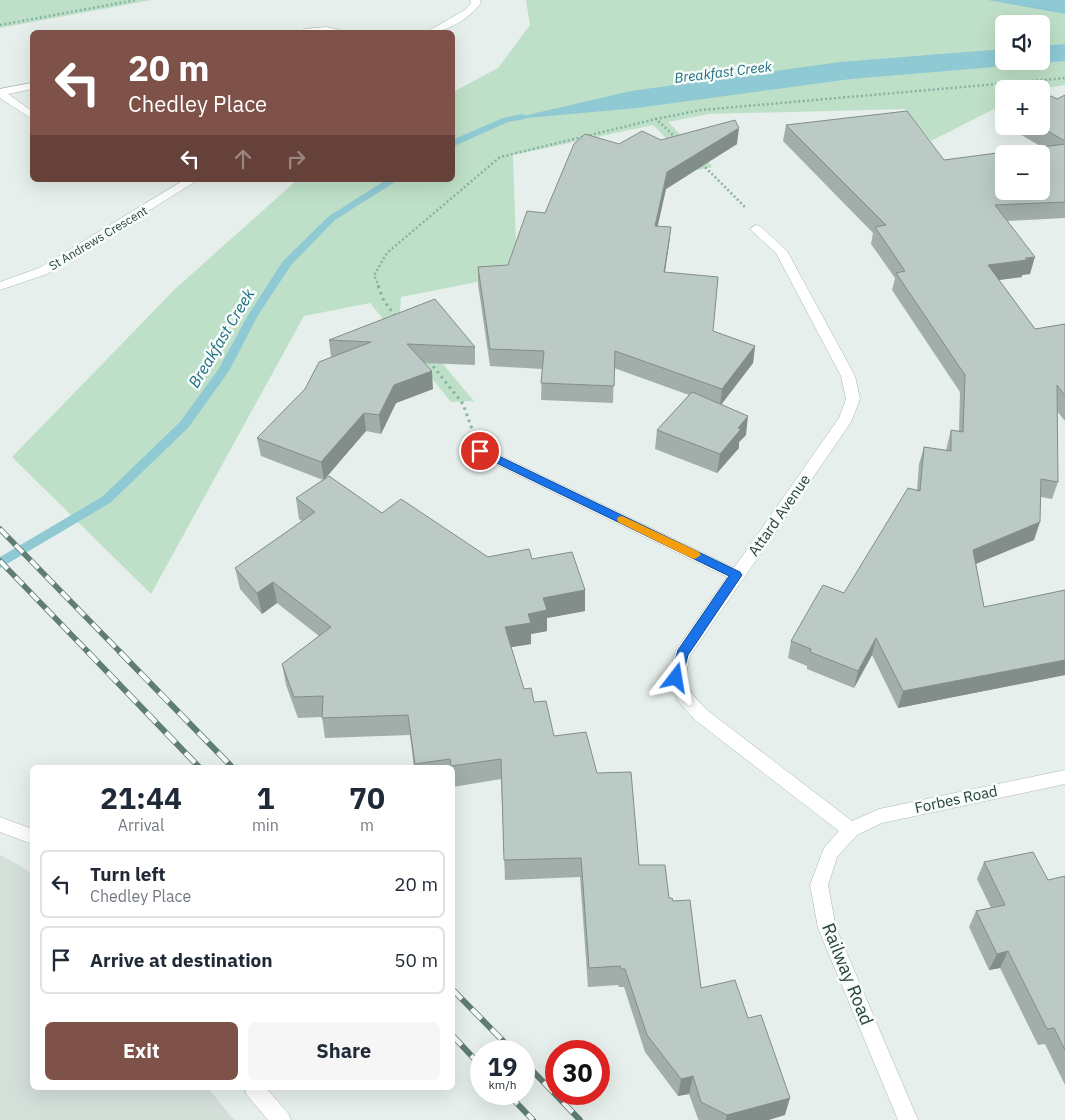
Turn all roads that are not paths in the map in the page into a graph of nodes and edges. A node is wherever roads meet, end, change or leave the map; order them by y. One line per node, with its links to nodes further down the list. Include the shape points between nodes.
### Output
1 (475, 0): 2 (street, via 468,12)
2 (437, 30)
3 (30, 86): 4 (street)
4 (0, 93): 5 (street)
5 (30, 115)
6 (189, 182): 8 (street, St Andrews Crescent, via 43,271)
7 (756, 229): 10 (street, Attard Avenue, via 782,251 848,376 853,399 846,419)
8 (0, 286)
9 (480, 451): 10 (street)
10 (736, 575): 13 (street, Attard Avenue, via 682,654 676,678 701,715)
11 (1065, 777): 13 (street, Forbes Road, via 895,812)
12 (0, 824): 14 (street)
13 (851, 830): 17 (street, Railway Road, via 830,853 819,885 827,928)
14 (30, 836)
15 (256, 1090): 16 (street)
16 (281, 1120)
17 (908, 1120)

